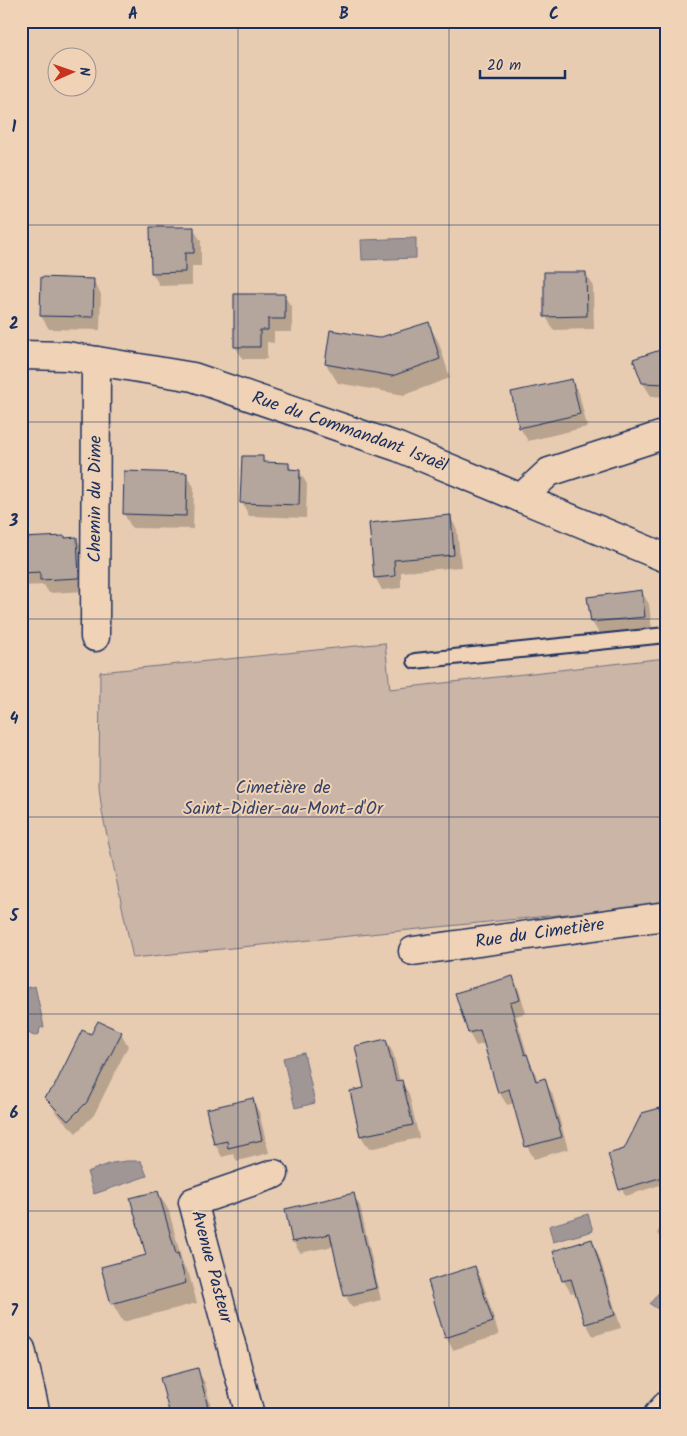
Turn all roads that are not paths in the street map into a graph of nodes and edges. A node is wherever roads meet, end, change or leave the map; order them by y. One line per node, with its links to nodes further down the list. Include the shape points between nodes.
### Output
1 (21, 355): 2 (street, Rue du Commandant Israël, via 67,356)
2 (96, 361): 4 (street, Rue du Commandant Israël, via 193,377 398,447); 7 (street, Chemin du Dime)
3 (666, 434): 4 (street, via 549,472)
4 (521, 498): 5 (street, Rue du Commandant Israël)
5 (666, 558)
6 (666, 635): 8 (lane)
7 (94, 637)
8 (415, 661)
9 (666, 916): 10 (street, Rue du Cimetière)
10 (413, 951)
11 (274, 1174): 14 (street, Avenue Pasteur, via 193,1202)
12 (21, 1349): 13 (street)
13 (36, 1415)
14 (250, 1415)

